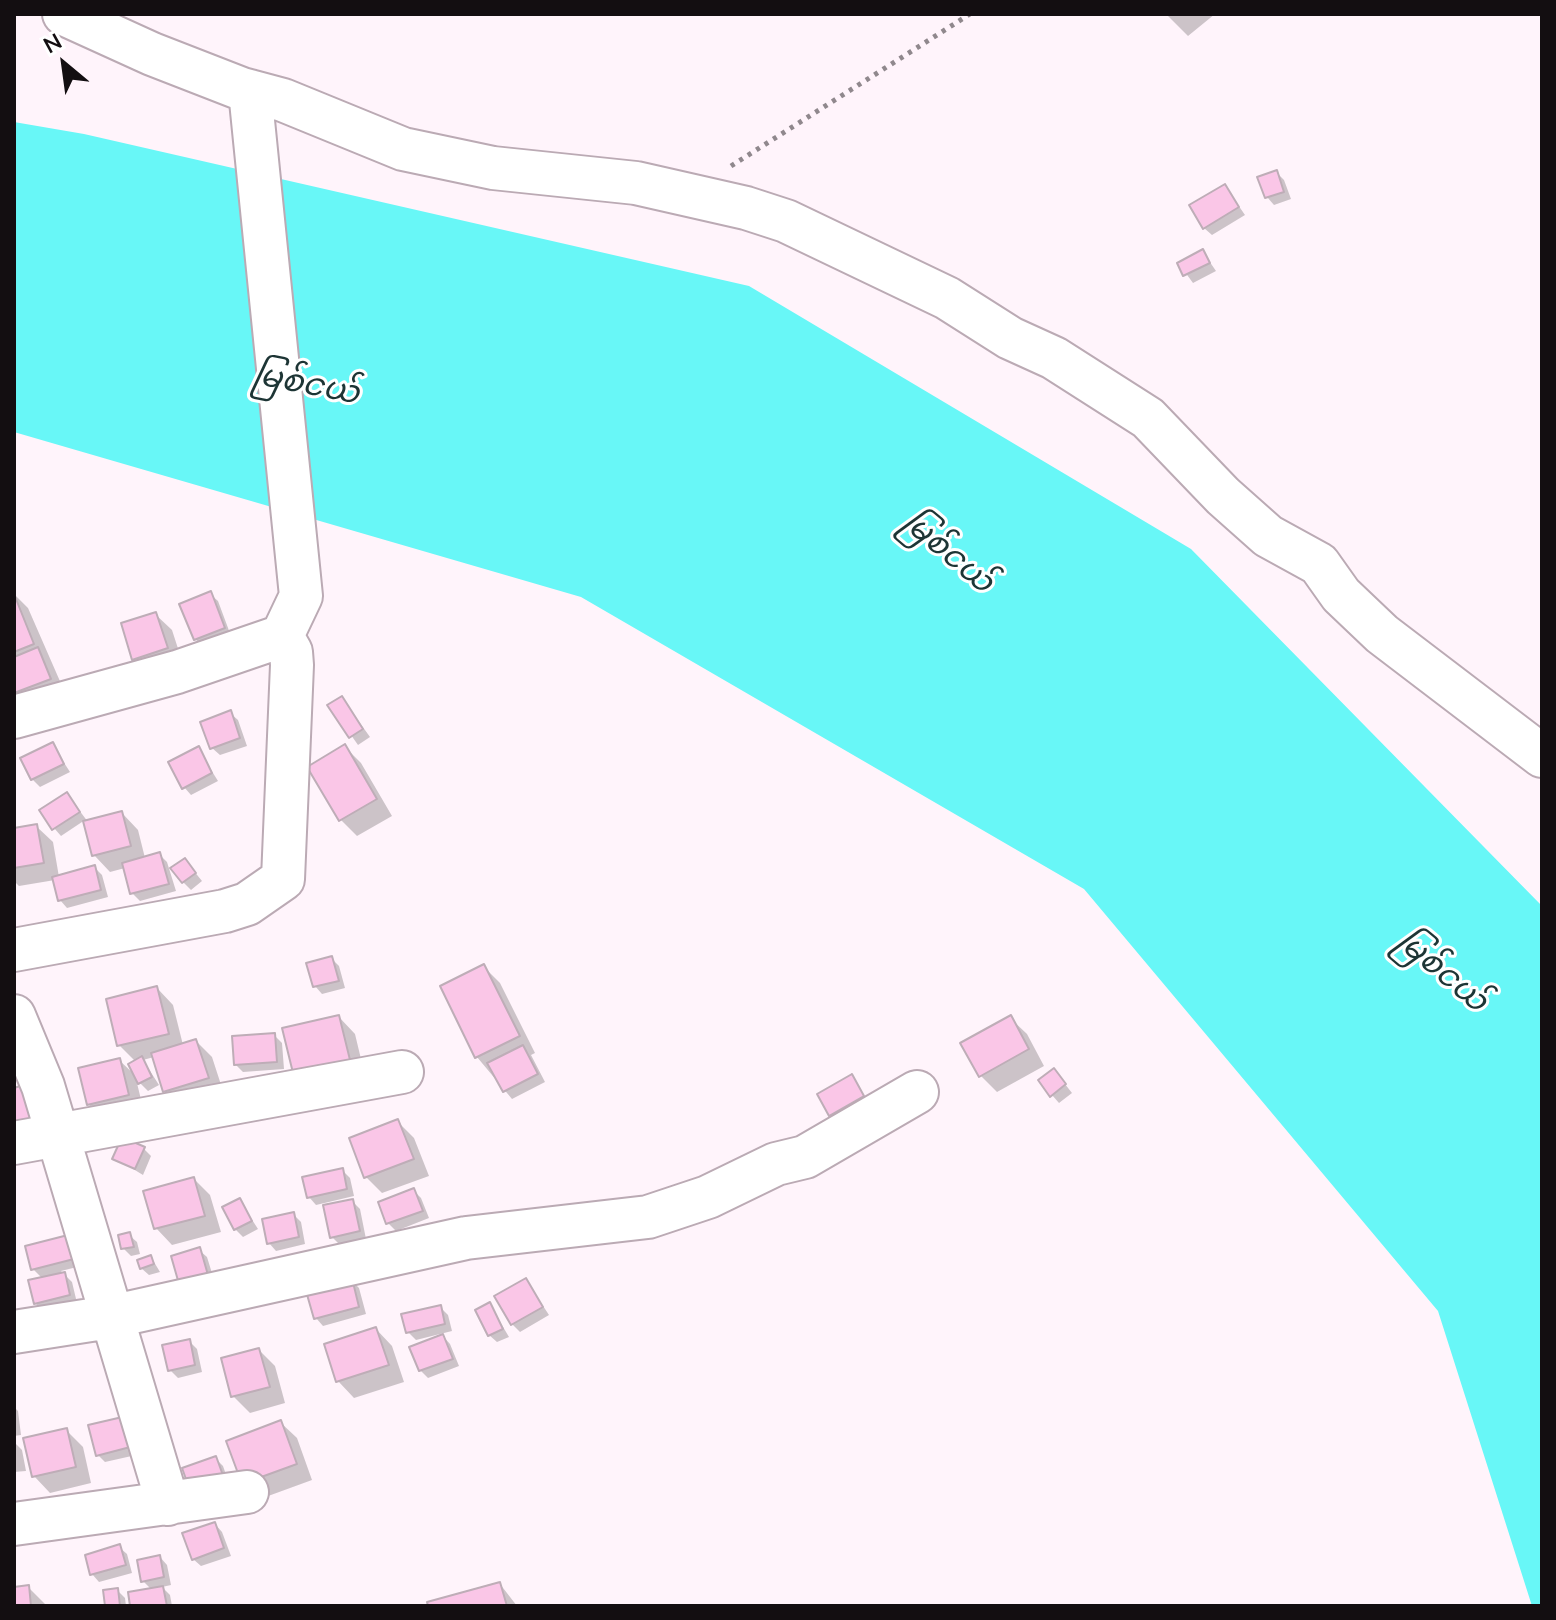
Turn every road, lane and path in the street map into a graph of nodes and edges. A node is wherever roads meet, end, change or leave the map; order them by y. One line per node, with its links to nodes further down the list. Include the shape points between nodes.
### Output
1 (64, 14): 3 (street)
2 (970, 14): 4 (path)
3 (250, 91): 4 (street, via 403,149 493,168 636,183); 5 (street, via 301,596)
4 (687, 194): 7 (street, via 786,221 947,298 1105,389 1174,441 1268,536 1319,564 1341,595 1382,634)
5 (282, 636): 6 (street, via 177,672); 8 (street, via 292,665 283,879 247,904 225,911)
6 (14, 717)
7 (1542, 756)
8 (14, 950)
9 (14, 1016): 12 (street)
10 (402, 1072): 12 (street)
11 (917, 1092): 14 (street, via 805,1157 776,1164 669,1212 466,1238)
12 (56, 1134): 13 (street); 14 (street)
13 (14, 1143)
14 (110, 1317): 15 (street); 17 (street)
15 (14, 1332)
16 (247, 1492): 17 (street)
17 (168, 1504): 18 (street)
18 (14, 1524)

